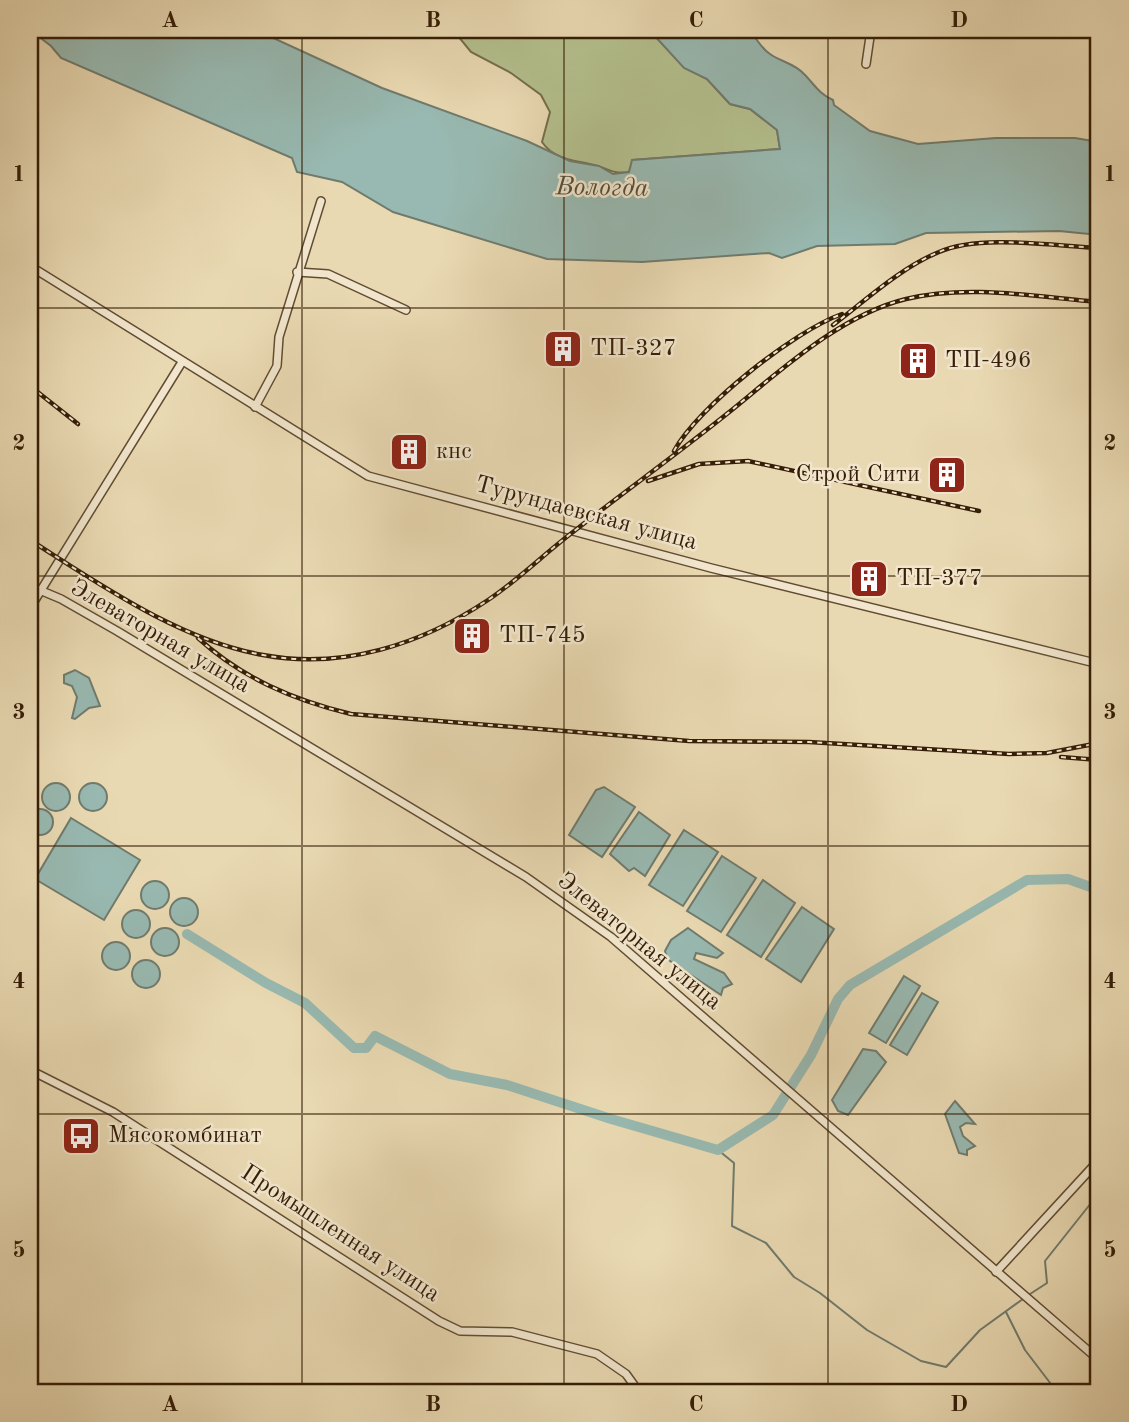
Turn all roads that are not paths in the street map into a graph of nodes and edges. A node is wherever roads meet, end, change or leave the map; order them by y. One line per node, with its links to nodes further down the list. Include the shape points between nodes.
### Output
1 (871, 30): 2 (street)
2 (866, 64)
3 (321, 201): 5 (street)
4 (30, 266): 7 (street, Турундаевская улица)
5 (297, 272): 6 (street, via 328,274); 8 (street, via 279,337 277,366)
6 (406, 310)
7 (182, 362): 8 (street, Турундаевская улица); 10 (street)
8 (255, 407): 12 (street, Турундаевская улица, via 368,476 711,568)
9 (30, 586): 10 (street, Элеваторная улица)
10 (39, 591): 11 (street); 15 (street, Элеваторная улица, via 117,631 526,877 611,937)
11 (30, 608)
12 (1099, 664)
13 (30, 1070): 17 (street, Промышленная улица, via 113,1112 439,1321 460,1331 512,1332 597,1354 620,1369)
14 (1099, 1160): 15 (street)
15 (996, 1272): 16 (street, Элеваторная улица)
16 (1099, 1360)
17 (639, 1392)

